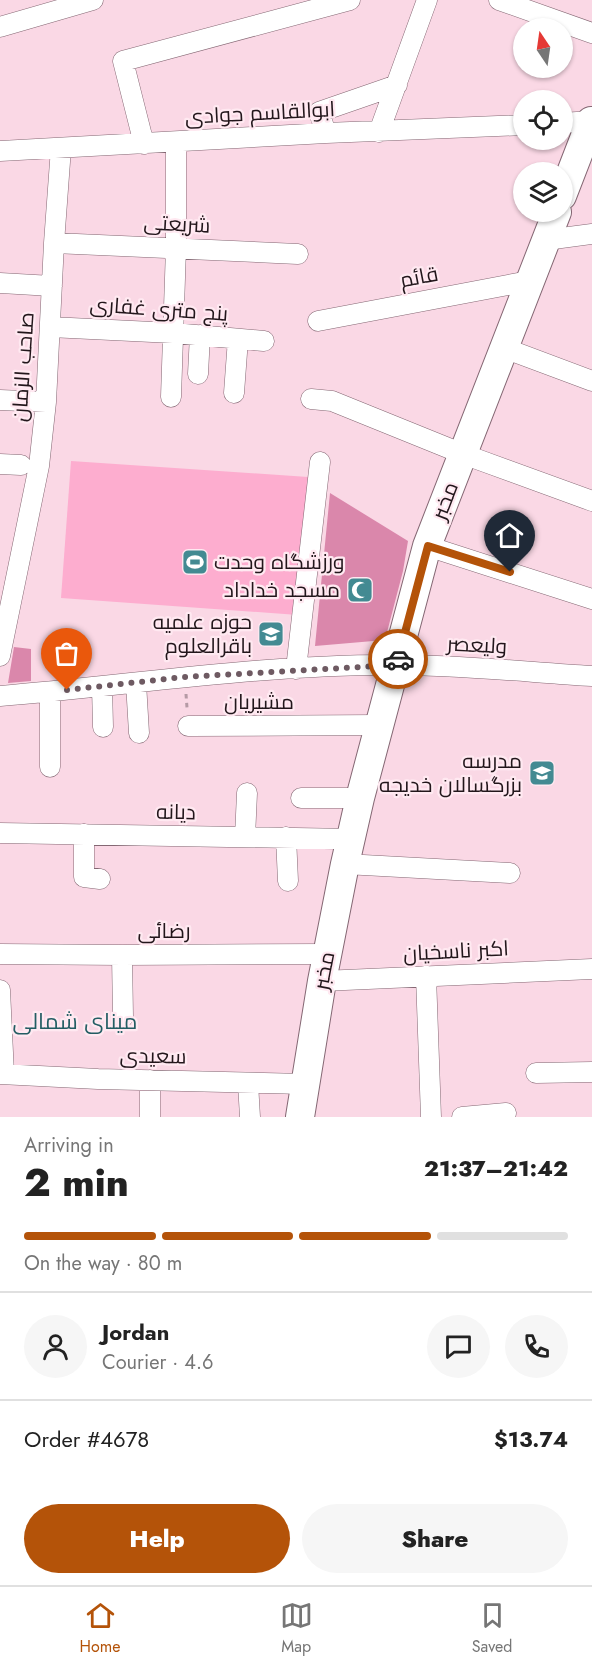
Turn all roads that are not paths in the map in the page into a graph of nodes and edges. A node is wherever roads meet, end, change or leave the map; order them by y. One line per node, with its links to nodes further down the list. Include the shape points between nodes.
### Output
1 (93, 0): 5 (street)
2 (350, 0): 14 (street, via 123,61)
3 (427, 0): 7 (street)
4 (499, 0): 6 (street)
5 (0, 27)
6 (592, 33)
7 (397, 85): 11 (street); 12 (street, via 319,112)
8 (591, 121): 9 (street); 17 (main road)
9 (573, 122)
10 (513, 125): 11 (street, ابوالقاسم جوادی)
11 (379, 132): 12 (street, ابوالقاسم جوادی)
12 (326, 133): 13 (street, ابوالقاسم جوادی)
13 (176, 142): 14 (street, ابوالقاسم جوادی); 22 (street)
14 (144, 144): 15 (street, ابوالقاسم جوادی)
15 (62, 148): 16 (street, ابوالقاسم جوادی); 21 (street, صاحب الزمان)
16 (0, 151)
17 (573, 168)
18 (553, 222): 20 (main road, مخبر)
19 (592, 234): 20 (street)
20 (546, 240): 24 (main road, مخبر)
21 (54, 243): 22 (street, شریعتی); 26 (street, صاحب الزمان)
22 (176, 248): 23 (street, شریعتی); 29 (street)
23 (298, 254)
24 (529, 281): 27 (street, قائم); 33 (main road, مخبر)
25 (0, 283): 26 (street)
26 (52, 286): 28 (street, صاحب الزمان)
27 (318, 321)
28 (50, 327): 29 (street, پنج متری غفاری); 40 (street, صاحب الزمان)
29 (173, 333): 30 (street, پنج متری غفاری); 37 (street)
30 (200, 335): 31 (street, پنج متری غفاری); 34 (street)
31 (238, 339): 32 (street, پنج متری غفاری); 36 (street)
32 (264, 341)
33 (504, 348): 35 (street); 41 (main road, مخبر)
34 (198, 374)
35 (592, 381)
36 (234, 393)
37 (171, 397)
38 (311, 399): 41 (street, via 332,401)
39 (0, 400): 40 (street)
40 (46, 402): 47 (street, صاحب الزمان, via 39,466)
41 (463, 454): 45 (street); 46 (main road, مخبر)
42 (320, 462): 51 (street)
43 (0, 464): 44 (street)
44 (21, 465)
45 (592, 501)
46 (428, 546): 48 (street); 50 (main road, مخبر)
47 (7, 584): 49 (street, صاحب الزمان)
48 (592, 599)
49 (0, 656)
50 (396, 665): 51 (street, ولیعصر); 52 (street, ولیعصر); 57 (main road, مخبر)
51 (296, 669): 53 (street, ولیعصر)
52 (592, 676)
53 (136, 682): 54 (street, ولیعصر); 60 (street)
54 (102, 686): 55 (street, ولیعصر); 59 (street)
55 (50, 692): 56 (street, ولیعصر); 61 (street)
56 (0, 696)
57 (380, 724): 58 (street, مشیریان); 64 (main road, مخبر)
58 (188, 726)
59 (103, 727)
60 (139, 733)
61 (50, 767)
62 (247, 793): 67 (street)
63 (301, 798): 64 (street)
64 (360, 798): 69 (main road, مخبر)
65 (0, 833): 66 (street, دیانه)
66 (84, 834): 67 (street, دیانه); 71 (street, via 84,878)
67 (245, 837): 68 (street, دیانه)
68 (286, 837): 69 (street, دیانه); 72 (street)
69 (348, 852): 70 (street, دیانه); 75 (main road, مخبر)
70 (510, 873)
71 (100, 879)
72 (288, 881)
73 (0, 954): 74 (street, رضائی)
74 (122, 956): 75 (street, رضائی); 79 (street)
75 (325, 967): 77 (street, اکبر ناسخیان); 85 (main road, مخبر)
76 (592, 969): 77 (street, اکبر ناسخیان)
77 (426, 976): 90 (street)
78 (0, 991): 82 (street)
79 (123, 1017)
80 (592, 1072): 81 (street)
81 (536, 1073)
82 (2, 1074): 83 (street, سعیدی)
83 (150, 1080): 84 (street, سعیدی); 87 (street)
84 (248, 1083): 85 (street, سعیدی); 88 (street)
85 (304, 1084): 89 (main road, مخبر)
86 (506, 1113): 91 (street)
87 (150, 1117)
88 (250, 1117)
89 (300, 1117)
90 (431, 1117)
91 (462, 1117)

